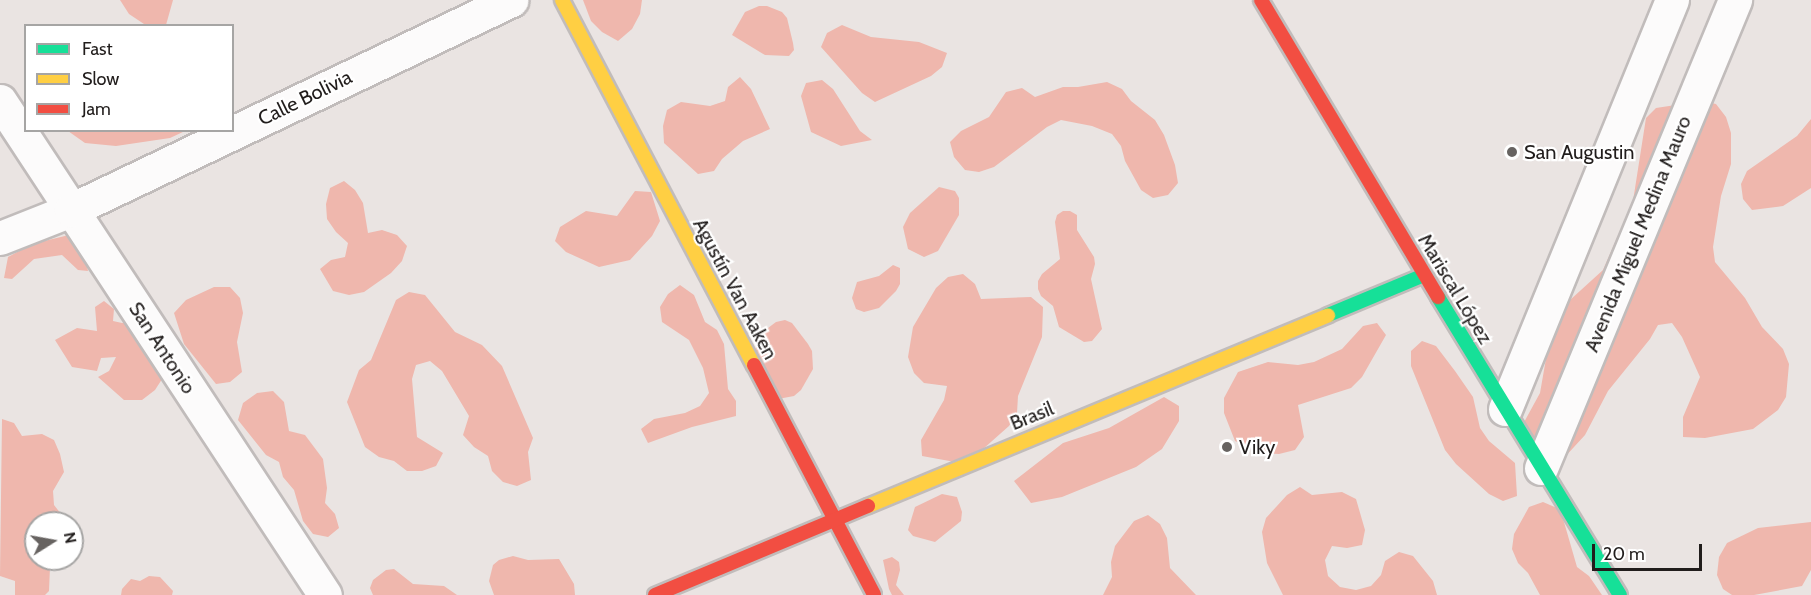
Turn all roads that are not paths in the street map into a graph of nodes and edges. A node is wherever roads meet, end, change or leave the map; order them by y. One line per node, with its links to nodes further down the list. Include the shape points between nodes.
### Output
1 (511, 0): 7 (street, Calle Bolivia)
2 (562, 0): 12 (street, Agustín Van Aaken)
3 (1261, 0): 9 (street, Mariscal López)
4 (1672, 0): 10 (street)
5 (1735, 0): 11 (street, Avenida Miguel Medina Mauro)
6 (0, 101): 7 (street, San Antonio)
7 (71, 210): 8 (street, Calle Bolivia); 13 (street, San Antonio)
8 (0, 238)
9 (1424, 275): 10 (street, Mariscal López); 12 (street, Brasil)
10 (1505, 409): 11 (street, Mariscal López)
11 (1541, 468): 16 (street, Mariscal López)
12 (833, 519): 14 (street, Brasil); 15 (street, Agustín Van Aaken)
13 (325, 595)
14 (655, 595)
15 (874, 595)
16 (1620, 595)

